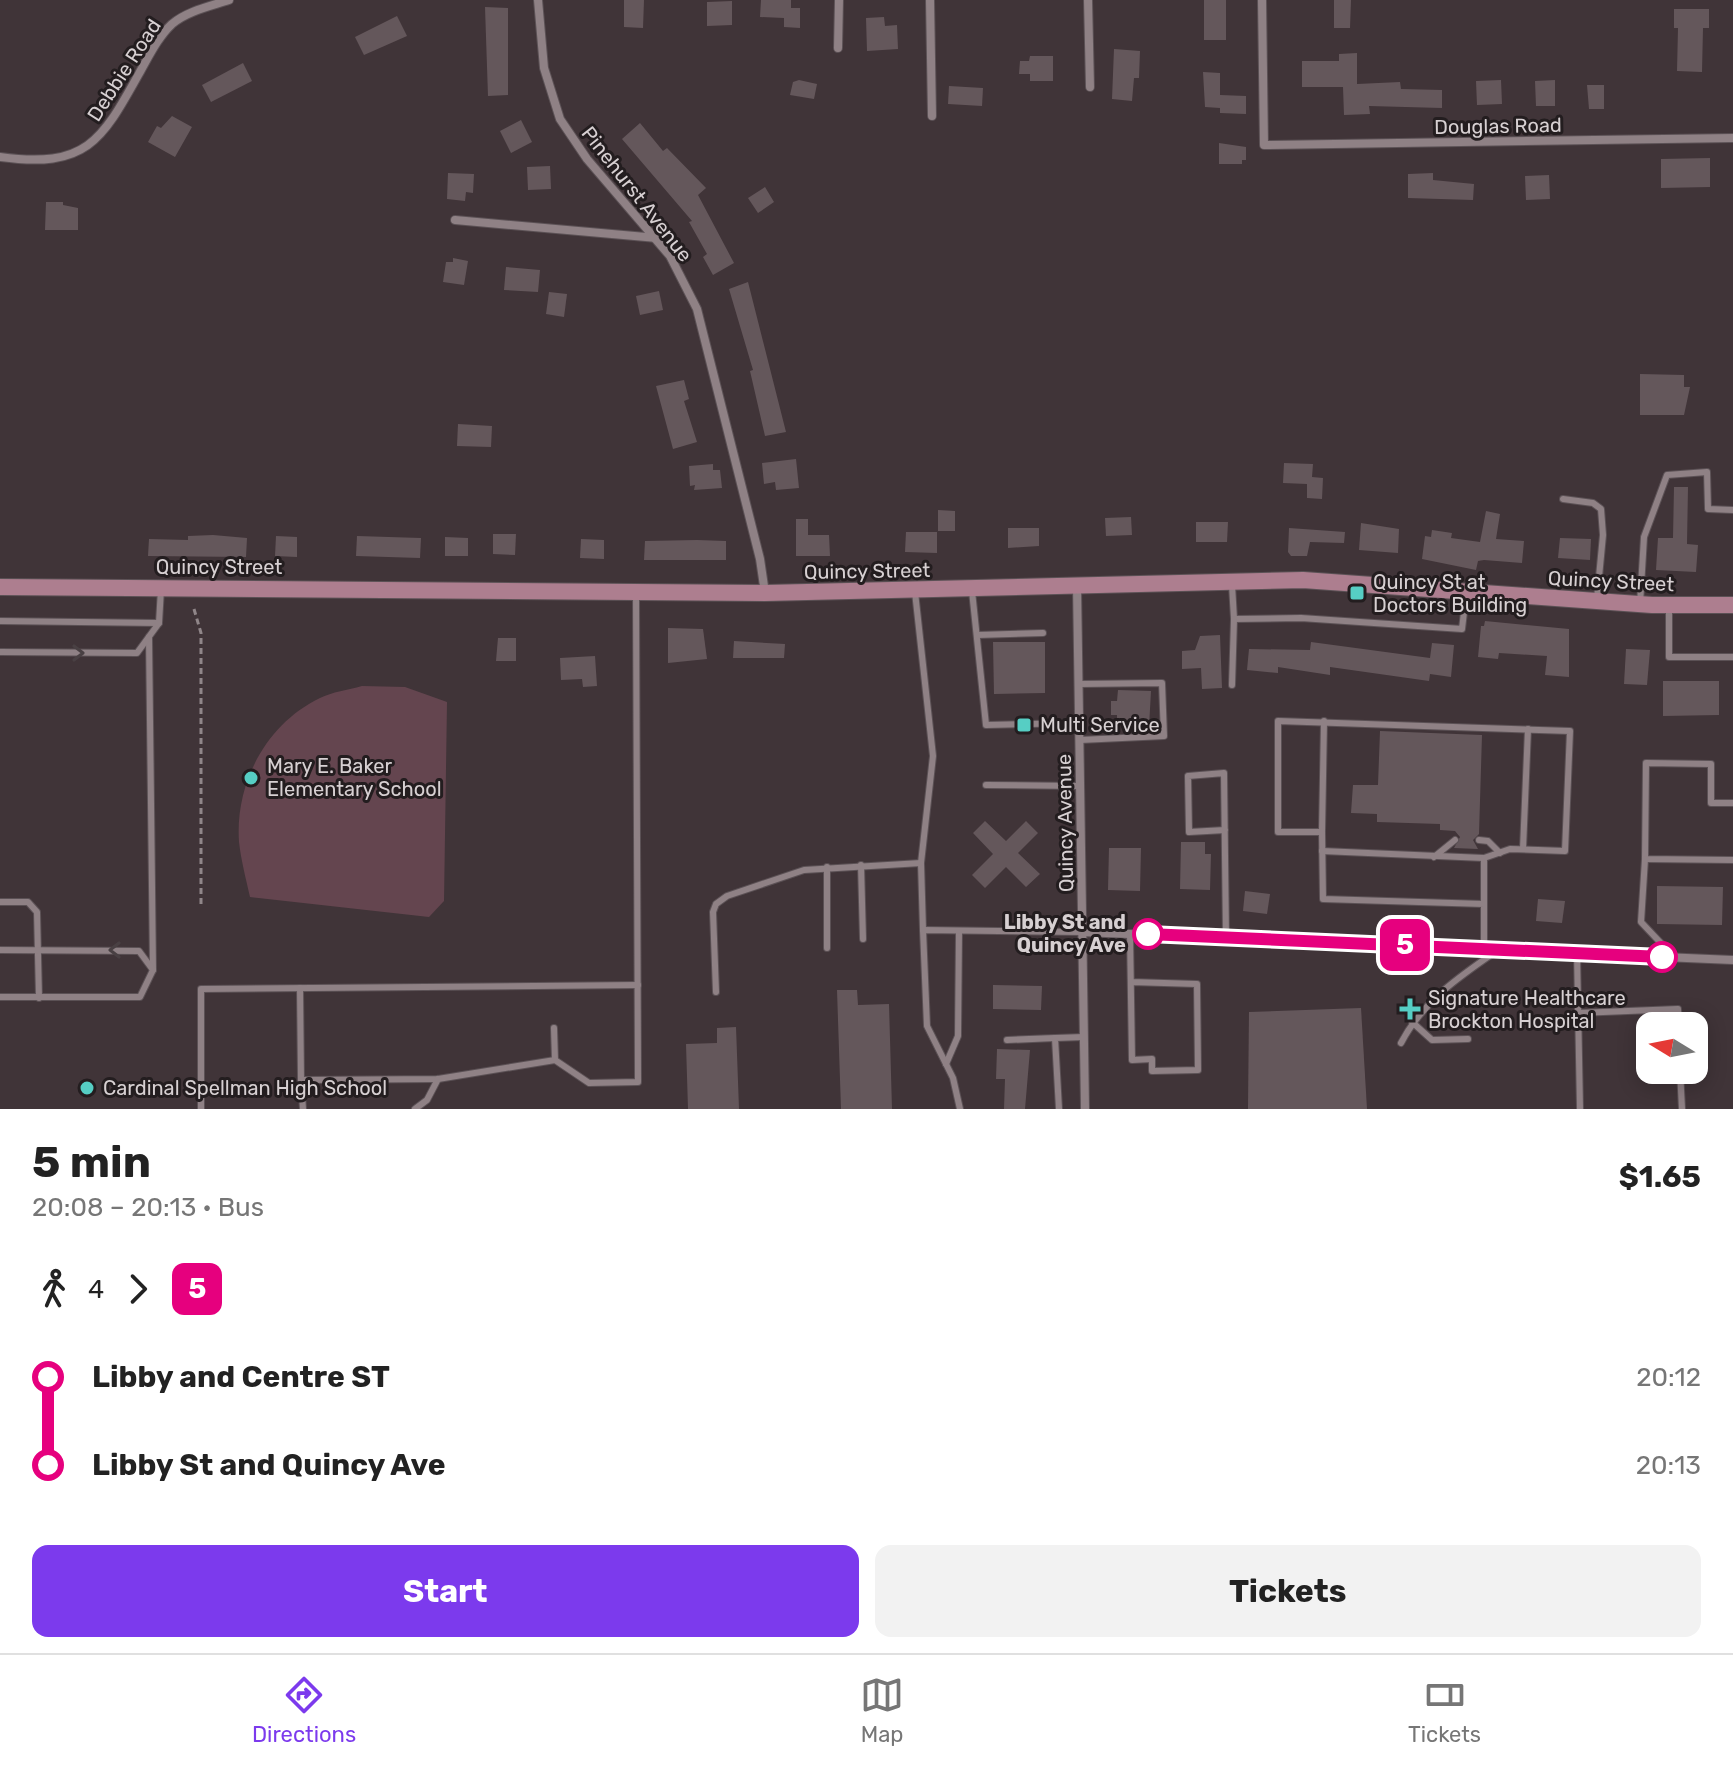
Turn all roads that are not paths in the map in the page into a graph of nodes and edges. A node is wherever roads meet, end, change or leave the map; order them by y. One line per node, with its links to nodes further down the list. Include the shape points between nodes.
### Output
1 (229, 0): 11 (street, Debbie Road, via 174,22 154,46 107,130 75,153 36,162)
2 (538, 0): 13 (street, Pinehurst Avenue, via 544,68 560,119 587,159)
3 (839, 0): 7 (street)
4 (930, 0): 9 (street)
5 (1088, 0): 8 (street)
6 (1262, 0): 10 (street, Douglas Road, via 1264,145)
7 (838, 48)
8 (1090, 87)
9 (932, 116)
10 (1733, 138)
11 (0, 157)
12 (455, 220): 13 (street)
13 (657, 238): 24 (street, Pinehurst Avenue, via 681,274 702,326)
14 (1563, 499): 25 (lane, via 1601,509)
15 (1733, 510): 26 (lane, via 1708,509 1707,472 1667,475 1644,537)
16 (1232, 581): 17 (main road, Quincy Street); 22 (main road, Quincy Street); 29 (lane)
17 (1077, 584): 20 (main road, Quincy Street); 37 (street, Quincy Avenue)
18 (0, 587): 19 (main road, Quincy Street)
19 (161, 587): 23 (main road, Quincy Street); 31 (lane)
20 (972, 589): 21 (main road, Quincy Street); 33 (lane)
21 (915, 591): 24 (main road, Quincy Street); 57 (lane, via 933,756)
22 (1466, 591): 25 (main road, Quincy Street); 29 (lane, via 1462,629)
23 (636, 592): 24 (main road, Quincy Street); 78 (lane)
24 (765, 593)
25 (1596, 601): 26 (main road, Quincy Street)
26 (1640, 604): 27 (main road, Quincy Street)
27 (1669, 605): 28 (main road, Quincy Street); 36 (lane, via 1669,657)
28 (1733, 605)
29 (1234, 619): 38 (lane)
30 (0, 621): 31 (lane)
31 (159, 623): 34 (lane)
32 (1043, 633): 33 (lane)
33 (977, 635): 40 (lane, via 986,725)
34 (149, 637): 35 (lane, one-way to 34, via 137,653); 76 (lane)
35 (0, 652)
36 (1733, 657)
37 (1079, 684): 40 (street, Quincy Avenue); 42 (lane, via 1162,683 1164,736)
38 (1232, 685)
39 (1324, 721): 41 (lane); 47 (lane); 47 (lane, via 1278,721 1278,832)
40 (1080, 723): 42 (street, Quincy Avenue)
41 (1528, 729): 50 (lane); 50 (lane, via 1570,731 1565,851)
42 (1080, 740): 44 (street, Quincy Avenue)
43 (986, 785): 44 (lane)
44 (1081, 786): 64 (street, Quincy Avenue)
45 (1733, 803): 55 (lane, via 1711,803 1711,764 1646,763)
46 (1225, 830): 46 (lane, via 1224,773 1188,776 1189,832); 66 (lane)
47 (1322, 832): 51 (lane)
48 (1455, 840): 53 (lane)
49 (1479, 840): 52 (lane)
50 (1523, 849): 52 (lane)
51 (1322, 851): 53 (lane); 61 (lane, via 1323,899)
52 (1500, 853): 54 (lane)
53 (1434, 857): 54 (lane)
54 (1484, 858): 61 (lane)
55 (1645, 859): 56 (lane); 74 (lane, via 1641,922)
56 (1733, 860)
57 (921, 863): 58 (lane); 62 (lane)
58 (861, 865): 59 (lane); 67 (lane)
59 (827, 867): 68 (lane); 80 (lane, via 772,879 716,904)
60 (0, 902): 71 (lane, via 33,905)
61 (1484, 904): 69 (lane)
62 (923, 930): 63 (lane); 93 (lane, via 924,1013)
63 (959, 931): 64 (lane); 93 (lane, via 958,1036)
64 (1083, 932): 65 (street); 87 (street, Quincy Avenue)
65 (1130, 934): 66 (street); 77 (lane)
66 (1226, 938): 69 (street)
67 (863, 939)
68 (827, 948)
69 (1484, 949): 72 (street)
70 (0, 950): 71 (lane)
71 (38, 950): 76 (lane, one-way to 71, via 139,951); 82 (lane)
72 (1498, 950): 73 (street); 85 (lane, via 1449,984)
73 (1577, 953): 74 (street); 84 (lane)
74 (1674, 957): 75 (street)
75 (1733, 960)
76 (153, 970): 82 (lane, via 140,997)
77 (1131, 982): 77 (lane, via 1132,1060 1152,1059 1152,1071 1198,1070 1197,984)
78 (638, 985): 79 (lane); 92 (lane, via 638,1082 589,1083)
79 (300, 988): 95 (lane); 97 (lane, via 201,989)
80 (716, 992)
81 (0, 997): 82 (lane)
82 (39, 998)
83 (1678, 1012): 84 (lane)
84 (1578, 1013): 103 (lane)
85 (1412, 1022): 89 (lane, via 1432,1040); 91 (lane)
86 (554, 1028): 92 (lane)
87 (1084, 1037): 88 (lane); 102 (street, Quincy Avenue)
88 (1055, 1038): 90 (lane); 101 (lane)
89 (1468, 1039)
90 (1007, 1040)
91 (1401, 1043)
92 (555, 1060): 94 (lane)
93 (946, 1064): 100 (lane)
94 (438, 1079): 95 (lane); 99 (lane, via 427,1100)
95 (301, 1080): 98 (lane)
96 (1681, 1084): 104 (lane)
97 (201, 1109)
98 (303, 1109)
99 (415, 1109)
100 (960, 1109)
101 (1059, 1109)
102 (1085, 1109)
103 (1580, 1109)
104 (1682, 1109)

